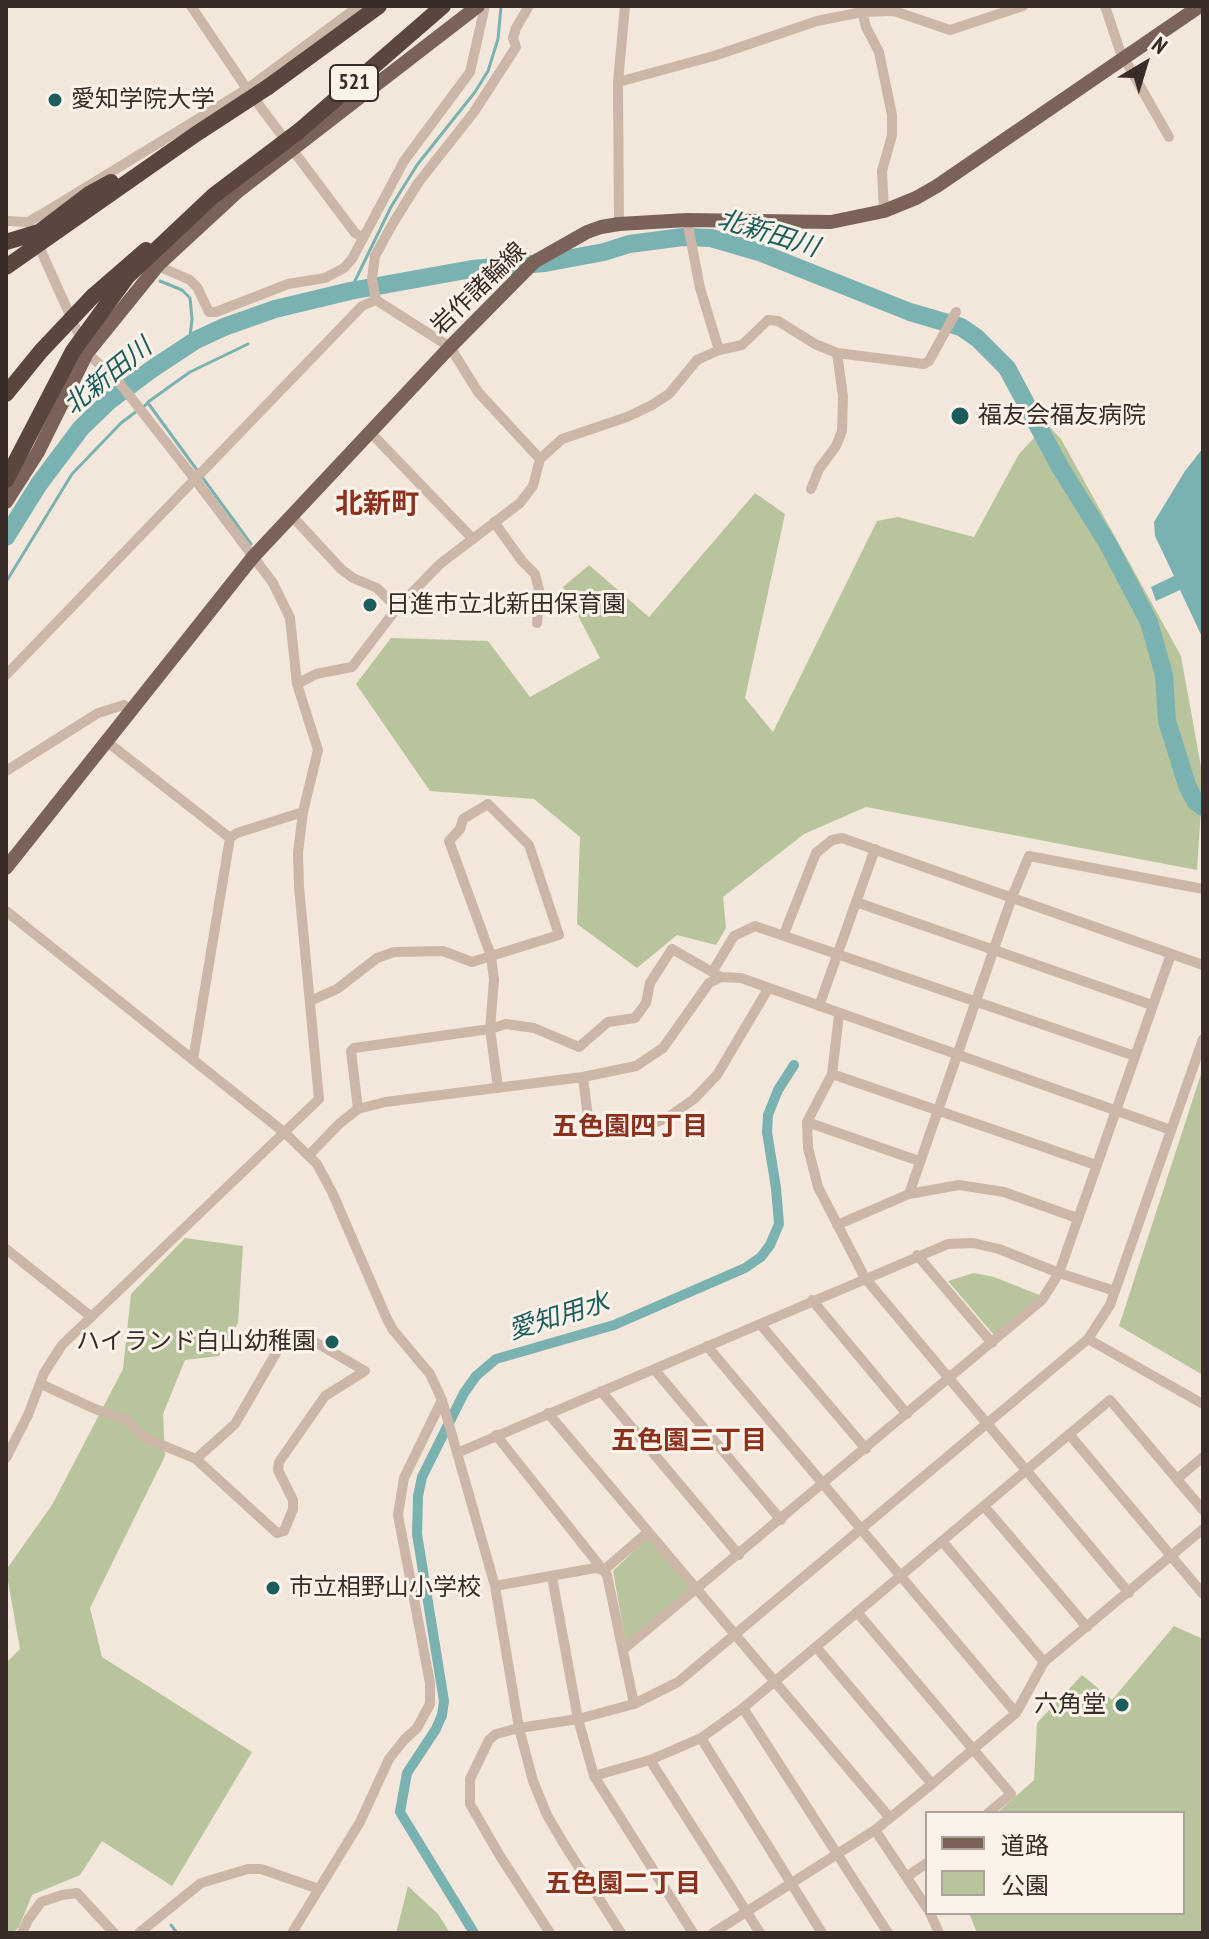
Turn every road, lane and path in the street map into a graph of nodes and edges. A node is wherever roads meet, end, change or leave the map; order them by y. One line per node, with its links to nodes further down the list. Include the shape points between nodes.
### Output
1 (191, 6): 15 (street)
2 (359, 6): 15 (street)
3 (379, 6): 16 (highway, 521, bridge)
4 (443, 6): 19 (highway, 521, bridge, via 299,131)
5 (478, 6): 18 (main road)
6 (485, 6): 25 (street, via 470,72 404,161)
7 (529, 6): 29 (street, via 516,28 516,47 418,183 375,256)
8 (625, 6): 14 (street)
9 (1023, 6): 12 (street, via 950,30 894,11)
10 (1105, 6): 13 (street)
11 (1200, 6): 13 (main road, 岩作諸輪線)
12 (862, 12): 14 (street); 20 (street, via 879,52 892,115 882,171)
13 (1125, 58): 17 (street); 20 (main road, 岩作諸輪線, via 937,186)
14 (618, 82): 23 (street)
15 (247, 89): 18 (street); 22 (street)
16 (196, 134): 26 (highway, bridge, via 89,194 39,232); 28 (highway, bridge)
17 (1169, 137)
18 (294, 149): 25 (street); 27 (main road, via 237,192)
19 (213, 196): 35 (highway, bridge, via 93,296); 39 (highway, bridge, via 145,258 107,303 60,374)
20 (884, 211): 24 (main road, 岩作諸輪線, via 831,222)
21 (6, 221): 22 (street)
22 (28, 222): 33 (street)
23 (619, 224): 24 (main road, 岩作諸輪線); 31 (main road, 岩作諸輪線, via 587,232 534,262)
24 (689, 226): 32 (street)
25 (362, 237): 27 (street, via 352,259 335,274 288,284 216,312 209,312 190,280)
26 (6, 242)
27 (159, 264): 33 (main road)
28 (6, 267)
29 (375, 298): 31 (street); 38 (street)
30 (954, 315): 34 (street, via 924,364)
31 (450, 347): 36 (main road, 岩作諸輪線); 37 (street, via 478,392)
32 (719, 350): 34 (street, via 742,345 768,320); 37 (street, via 697,360 678,385 652,405 562,439)
33 (87, 353): 38 (street, via 118,381); 41 (main road, via 38,452)
34 (837, 353): 40 (street, via 842,431)
35 (6, 394)
36 (370, 432): 42 (main road, 岩作諸輪線); 44 (street)
37 (540, 459): 43 (street, via 533,486)
38 (194, 478): 45 (street); 48 (street)
39 (6, 480)
40 (811, 489)
41 (6, 502)
42 (291, 515): 45 (main road, 岩作諸輪線); 46 (street, via 341,569 377,588)
43 (494, 522): 44 (street); 47 (street, via 535,574 540,594)
44 (472, 538): 46 (street)
45 (253, 557): 49 (street, via 290,618); 50 (main road, 岩作諸輪線)
46 (397, 608): 49 (street, via 352,667)
47 (537, 623)
48 (6, 675)
49 (297, 684): 53 (street, via 318,750)
50 (131, 711): 51 (main road, 岩作諸輪線); 52 (street, via 124,705 98,713)
51 (106, 741): 54 (street); 56 (main road, 岩作諸輪線)
52 (6, 771)
53 (303, 812): 54 (street); 69 (street, via 299,887)
54 (230, 838): 78 (street)
55 (875, 849): 58 (street); 59 (street); 61 (street, via 842,838 823,846)
56 (6, 868)
57 (1203, 889): 58 (street, via 1029,856)
58 (1012, 897): 62 (street); 64 (street)
59 (856, 902): 62 (street); 63 (street)
60 (6, 911): 78 (street)
61 (784, 934): 63 (street); 67 (street, via 755,926 741,930)
62 (994, 950): 70 (street); 71 (street)
63 (838, 954): 70 (street); 72 (street)
64 (1171, 954): 66 (street); 71 (street)
65 (491, 956): 65 (street, via 449,841 463,819 488,804 529,845 559,935); 69 (street, via 472,962 443,951 394,952); 74 (street)
66 (1203, 965)
67 (717, 974): 68 (street); 74 (street, via 672,949 635,1018 608,1022 579,1047 534,1028 506,1024); 80 (street, via 653,1056 625,1070)
68 (768, 989): 72 (street); 80 (street, via 717,1075 667,1118 639,1128 590,1134)
69 (310, 1001): 87 (street, via 319,1099)
70 (976, 1001): 76 (street); 77 (street)
71 (1152, 1005): 77 (street)
72 (819, 1006): 73 (street)
73 (839, 1015): 76 (street); 79 (street)
74 (490, 1029): 81 (street); 82 (street, via 354,1048)
75 (1203, 1039): 86 (street)
76 (956, 1055): 83 (street); 84 (street)
77 (1135, 1056): 84 (street)
78 (193, 1060): 87 (street)
79 (832, 1074): 83 (street); 85 (street)
80 (583, 1077): 81 (street)
81 (498, 1088): 82 (street)
82 (358, 1109): 88 (street)
83 (937, 1109): 89 (street); 90 (street)
84 (1116, 1111): 86 (street); 90 (street)
85 (807, 1122): 89 (street); 93 (street, via 818,1187)
86 (1171, 1130): 98 (street)
87 (285, 1133): 88 (street); 100 (street)
88 (309, 1155): 109 (street, via 332,1192 387,1319 430,1374)
89 (919, 1161): 91 (street)
90 (1096, 1165): 92 (street)
91 (909, 1194): 92 (street, via 959,1185 986,1187); 93 (street)
92 (1077, 1218): 96 (street)
93 (837, 1225): 97 (street)
94 (6, 1249): 100 (street)
95 (917, 1255): 96 (street, via 948,1244 973,1243); 97 (street); 103 (street)
96 (1059, 1273): 98 (street); 103 (street, via 1042,1300)
97 (865, 1278): 99 (street); 106 (street)
98 (1115, 1291): 102 (street)
99 (812, 1300): 101 (street); 112 (street)
100 (89, 1315): 107 (street, via 53,1357)
101 (760, 1324): 104 (street); 116 (street)
102 (1088, 1339): 110 (street); 113 (street)
103 (992, 1343): 106 (street)
104 (707, 1346): 105 (street); 123 (street)
105 (654, 1369): 108 (street); 126 (street)
106 (949, 1378): 112 (street); 113 (street)
107 (41, 1384): 119 (street); 120 (street, via 127,1420 143,1437)
108 (601, 1391): 111 (street); 131 (street)
109 (442, 1402): 117 (street); 164 (street, via 404,1478 398,1515 430,1704 389,1759 360,1822)
110 (1203, 1404)
111 (548, 1413): 115 (street); 129 (street)
112 (907, 1414): 116 (street)
113 (987, 1424): 121 (street); 128 (street)
114 (1069, 1434): 121 (street); 122 (street, via 1110,1400); 132 (street)
115 (496, 1435): 117 (street); 133 (street)
116 (866, 1449): 123 (street)
117 (457, 1453): 136 (street)
118 (1203, 1457): 122 (street)
119 (6, 1458)
120 (196, 1459): 120 (street, via 277,1533 284,1531 293,1500 279,1462 325,1396 365,1371 315,1342 280,1346 235,1424)
121 (1026, 1471): 124 (street); 138 (street)
122 (1177, 1479): 125 (street)
123 (823, 1485): 126 (street); 128 (street)
124 (984, 1506): 130 (street); 141 (street)
125 (1203, 1510)
126 (781, 1520): 131 (street)
127 (1203, 1529): 132 (street)
128 (861, 1530): 135 (street); 142 (street)
129 (648, 1532): 133 (street); 137 (street)
130 (942, 1541): 135 (street); 145 (street)
131 (739, 1555): 137 (street)
132 (1172, 1557): 138 (street); 139 (street)
133 (604, 1570): 134 (street); 144 (street)
134 (552, 1577): 136 (street); 150 (street)
135 (900, 1577): 140 (street); 149 (street)
136 (495, 1586): 151 (street)
137 (695, 1590): 142 (street); 144 (street)
138 (1129, 1593): 141 (street)
139 (1203, 1594)
140 (857, 1612): 143 (street); 153 (street)
141 (1087, 1627): 145 (street)
142 (734, 1637): 146 (street); 147 (street, via 678,1682)
143 (816, 1647): 146 (street); 156 (street)
144 (624, 1649): 147 (street)
145 (1044, 1662): 149 (street)
146 (773, 1682): 148 (street); 158 (street)
147 (634, 1704): 150 (street)
148 (743, 1708): 152 (street); 160 (street)
149 (1016, 1713): 153 (street)
150 (578, 1719): 151 (street); 155 (street)
151 (519, 1728): 172 (street, via 489,1740 470,1779 470,1804); 173 (street, via 547,1815)
152 (701, 1738): 154 (street); 163 (street)
153 (973, 1749): 156 (street); 157 (street, via 1011,1794)
154 (650, 1760): 155 (street); 166 (street)
155 (594, 1776): 174 (street)
156 (932, 1784): 158 (street)
157 (990, 1811)
158 (890, 1818): 159 (street)
159 (875, 1830): 160 (street); 162 (street)
160 (837, 1854): 163 (street); 178 (street)
161 (925, 1864): 162 (street)
162 (906, 1877): 165 (street)
163 (790, 1884): 166 (street); 177 (street)
164 (319, 1889): 170 (street, via 248,1869 201,1883); 171 (street)
165 (925, 1906)
166 (746, 1912): 175 (street); 176 (street)
167 (930, 1915): 179 (street)
168 (22, 1933): 169 (street, via 41,1902 77,1893)
169 (114, 1933)
170 (139, 1933)
171 (292, 1933)
172 (550, 1933)
173 (621, 1933)
174 (693, 1933)
175 (713, 1933)
176 (760, 1933)
177 (822, 1933)
178 (888, 1933)
179 (939, 1933)

